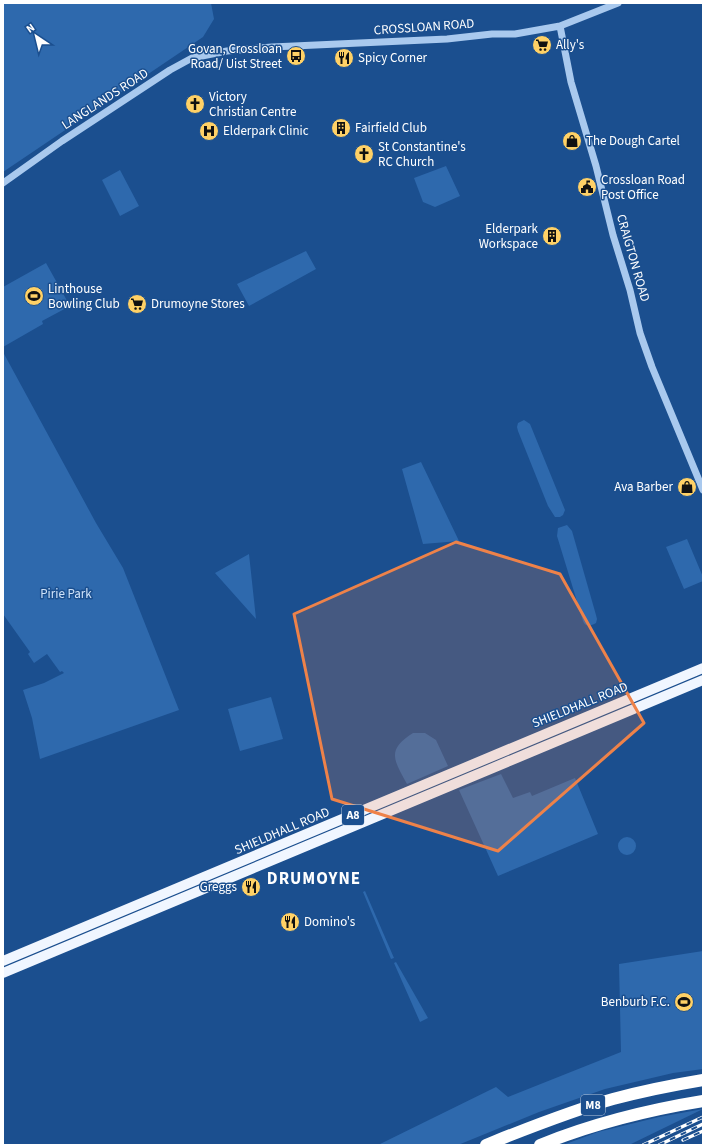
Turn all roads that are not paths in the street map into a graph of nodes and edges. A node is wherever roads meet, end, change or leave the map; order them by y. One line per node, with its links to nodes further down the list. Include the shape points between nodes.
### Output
1 (618, 3): 2 (street, CROSSLOAN ROAD)
2 (560, 26): 3 (street, CROSSLOAN ROAD, via 515,34 272,47); 5 (street, CRAIGTON ROAD, via 572,82 640,333)
3 (227, 52): 4 (street, LANGLANDS ROAD, via 192,58 170,70)
4 (3, 183)
5 (703, 490)
6 (703, 668): 8 (main road, SHIELDHALL ROAD / A8)
7 (703, 680): 9 (main road, SHIELDHALL ROAD / A8)
8 (3, 961)
9 (3, 974)
10 (703, 1080): 12 (highway, M8, via 614,1099 574,1111)
11 (703, 1101): 13 (highway, M8, via 644,1112 583,1129)
12 (486, 1145)
13 (540, 1145)

